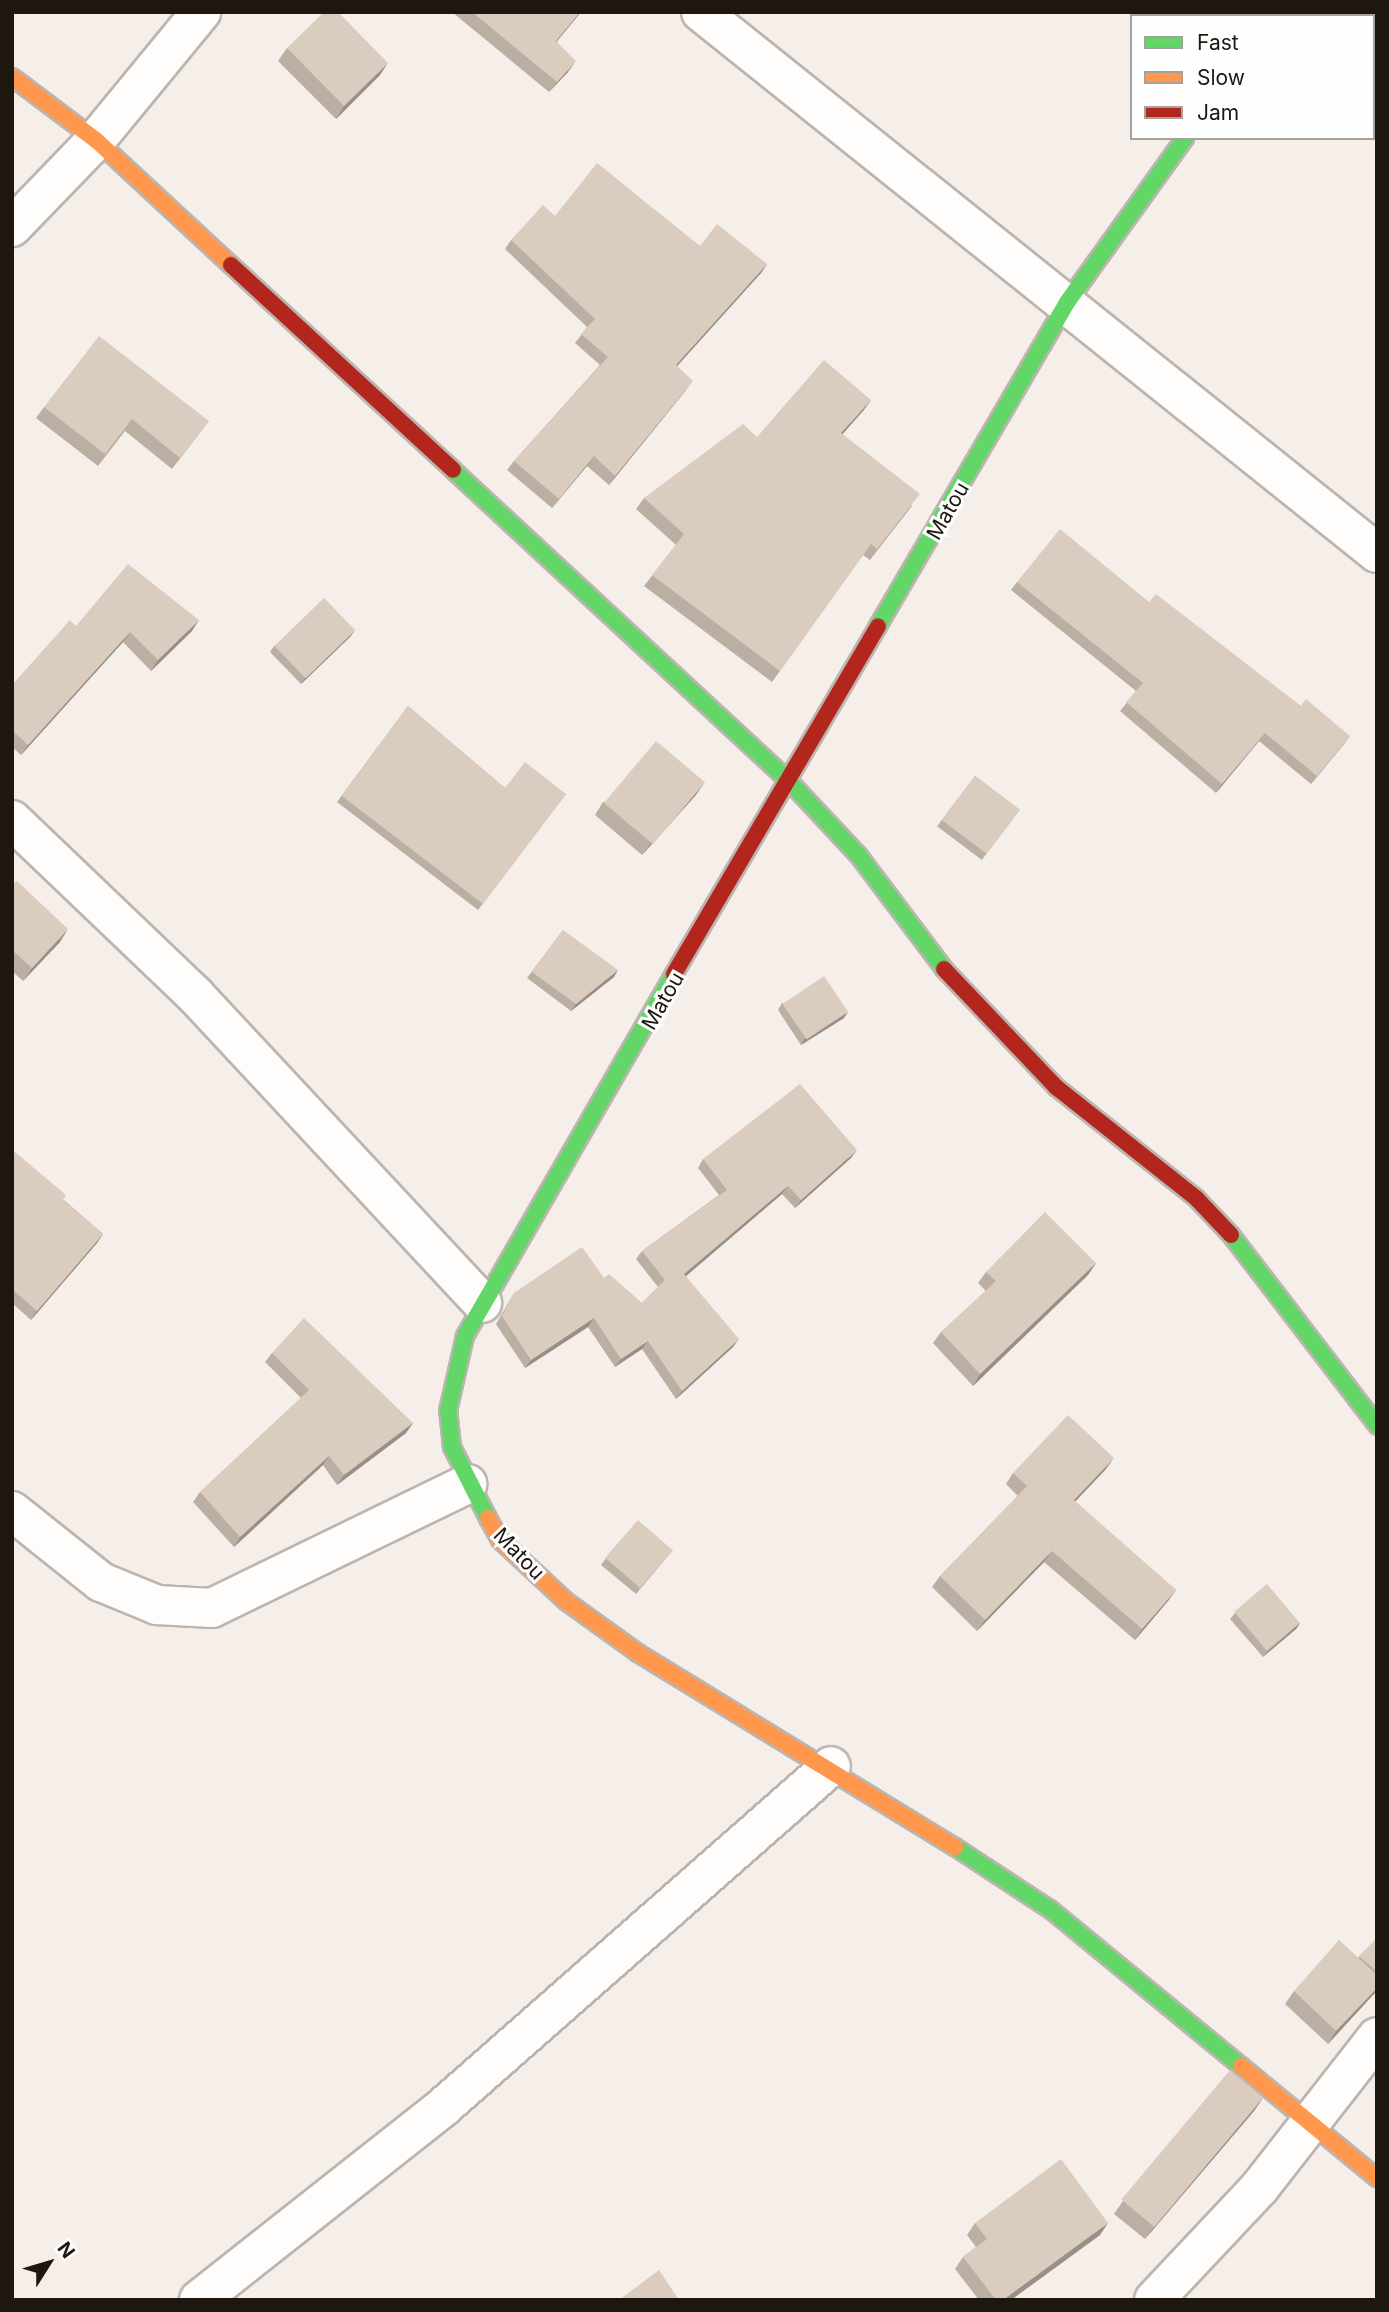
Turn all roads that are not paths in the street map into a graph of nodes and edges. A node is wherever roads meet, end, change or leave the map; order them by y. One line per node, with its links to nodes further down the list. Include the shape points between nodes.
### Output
1 (201, 12): 4 (street)
2 (701, 12): 7 (street)
3 (12, 77): 4 (street)
4 (96, 140): 6 (street); 9 (street)
5 (1184, 140): 7 (street, Matou)
6 (12, 227)
7 (1068, 301): 8 (street); 9 (street, Matou)
8 (1377, 553)
9 (787, 779): 11 (street, Matou, via 596,1118); 12 (street, via 859,856 949,976 1056,1087 1196,1198 1238,1243)
10 (12, 820): 11 (street, via 195,995)
11 (482, 1303): 13 (street, Matou, via 465,1336 448,1411 452,1447)
12 (1377, 1424)
13 (467, 1484): 14 (street, via 212,1608 157,1605 101,1581); 15 (street, Matou, via 500,1540 567,1602 755,1727)
14 (12, 1511)
15 (831, 1766): 17 (street, Matou, via 1051,1910); 19 (street, via 441,2109)
16 (1377, 2038): 17 (street)
17 (1308, 2119): 18 (street, Matou); 20 (street, via 1260,2187)
18 (1377, 2178)
19 (199, 2300)
20 (1154, 2300)

